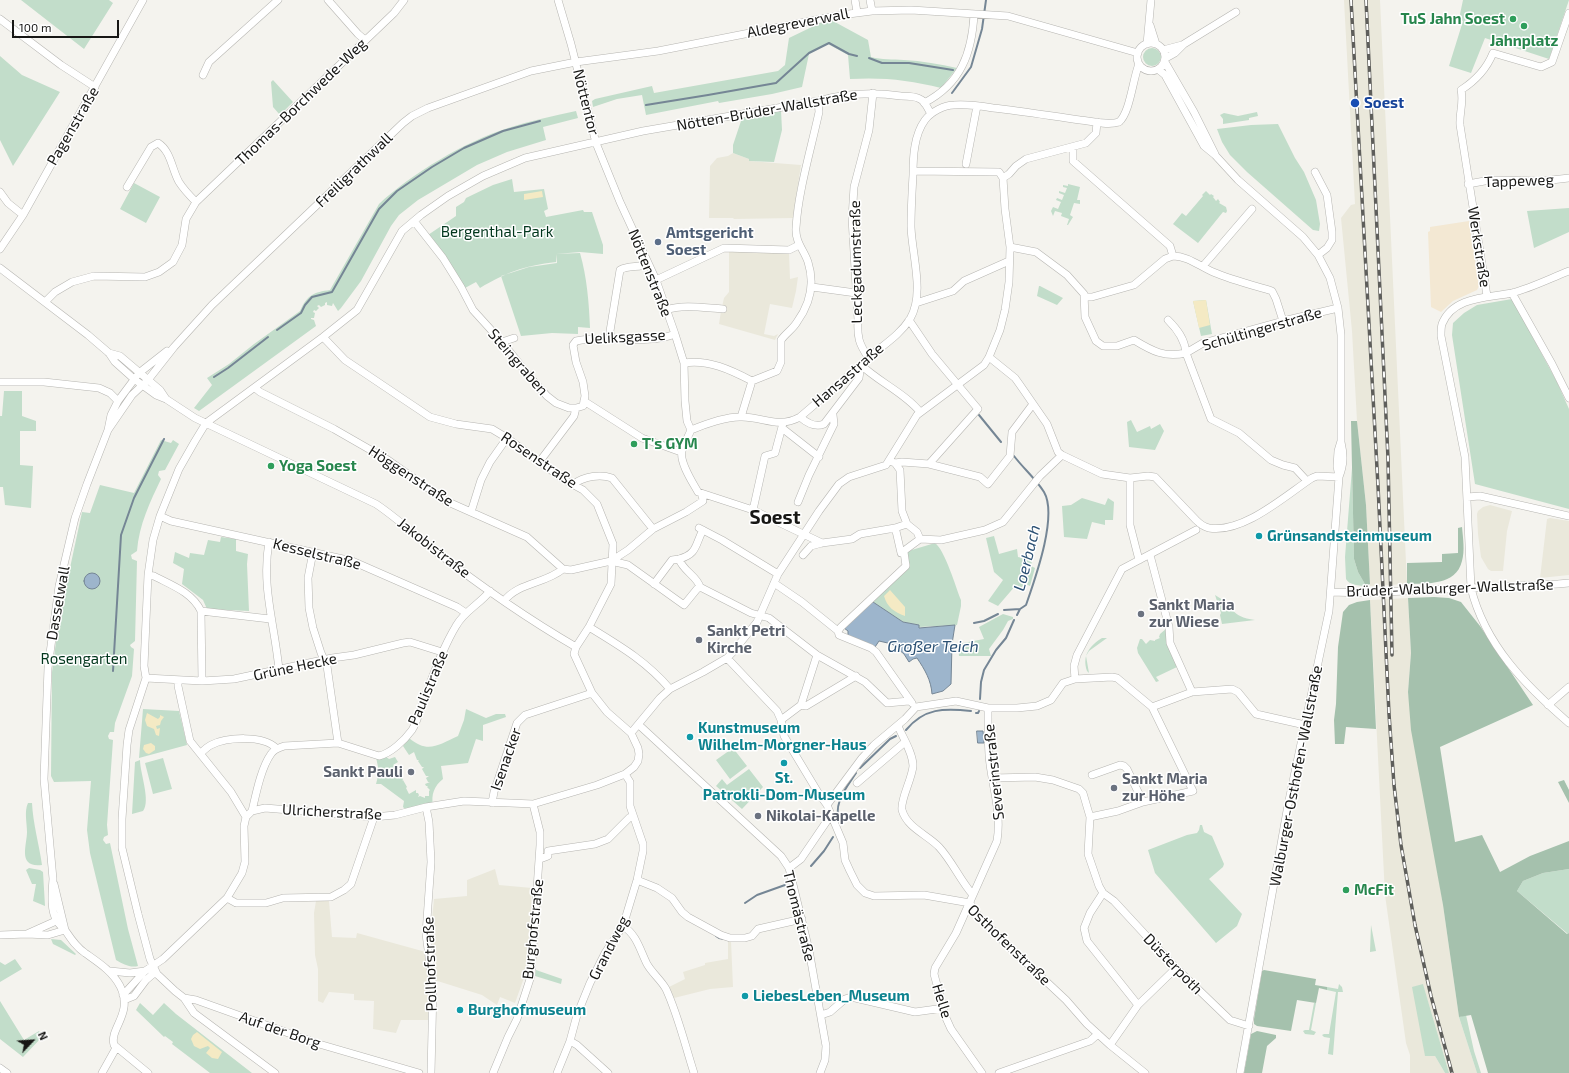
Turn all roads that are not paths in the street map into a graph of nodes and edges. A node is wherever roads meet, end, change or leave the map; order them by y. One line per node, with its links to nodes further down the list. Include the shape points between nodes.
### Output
1 (143, 0): 29 (street, Pagenstraße)
2 (278, 0): 27 (street, via 208,62)
3 (328, 0): 16 (street)
4 (404, 0): 16 (street, Thomas-Borchwede-Weg)
5 (558, 0): 23 (street, Nöttentor)
6 (855, 0): 10 (street)
7 (870, 0): 9 (street)
8 (1151, 0): 15 (street)
9 (872, 11): 10 (street, Aldegreverwall); 13 (street, Aldegreverwall, via 911,10)
10 (857, 12): 23 (street, Aldegreverwall, via 658,51)
11 (1236, 12): 19 (street)
12 (1569, 13): 44 (street, Werkstraße, via 1552,62 1541,67 1493,53 1489,63 1461,90 1463,96 1459,118)
13 (976, 14): 21 (street, Aldegreverwall, via 1008,16); 32 (street, via 969,52 957,75 937,96)
14 (0, 19): 29 (street)
15 (1150, 25): 17 (street); 18 (street)
16 (365, 40): 47 (street, Thomas-Borchwede-Weg)
17 (1147, 44): 18 (street); 21 (street)
18 (1156, 44): 20 (street)
19 (1184, 44): 20 (street); 22 (street)
20 (1163, 50): 22 (street)
21 (1138, 53): 24 (street)
22 (1165, 60): 25 (street); 38 (street)
23 (576, 62): 36 (street, Nöttentor); 80 (street, Freiligrathwall, via 531,71 412,116 212,305)
24 (1139, 64): 26 (street); 28 (street)
25 (1159, 70): 26 (street); 38 (street, via 1165,75 1204,146)
26 (1146, 71): 28 (street)
27 (203, 75)
28 (1133, 83): 35 (street, via 1122,124)
29 (95, 87): 49 (street, Pagenstraße)
30 (873, 93): 31 (street, Nötten-Brüder-Wallstraße, via 834,96); 32 (street, Nötten-Brüder-Wallstraße, via 910,97 920,99); 63 (street, Leckgadumstraße, via 869,130 854,187 852,218)
31 (818, 101): 36 (street, Nötten-Brüder-Wallstraße, via 643,131); 51 (street, via 818,112 797,214 796,235)
32 (924, 103): 34 (street)
33 (977, 106): 34 (street, via 953,105 940,108); 35 (street); 39 (street)
34 (931, 114): 40 (street, via 918,131)
35 (1097, 122): 37 (street, via 1096,133 1086,143)
36 (596, 143): 50 (street, Nötten-Brüder-Wallstraße, via 525,158 483,176 448,196); 57 (street, Nöttenstraße)
37 (1072, 146): 42 (street, via 1026,159); 54 (street, via 1073,161 1170,246)
38 (1215, 155): 55 (street, via 1238,180 1303,237)
39 (966, 164)
40 (913, 171): 42 (street, via 999,172); 68 (street, via 911,226)
41 (1315, 172): 55 (street, via 1327,195 1332,232 1332,240)
42 (1003, 178): 52 (street)
43 (1569, 178): 44 (street, Tappeweg, via 1542,181 1490,180)
44 (1468, 184): 65 (street, Werkstraße)
45 (127, 187): 47 (street, via 151,147 158,143 165,147 180,182)
46 (0, 192): 49 (street, via 8,203)
47 (196, 202): 67 (street, Thomas-Borchwede-Weg, via 186,219 182,245 173,262 159,272 145,277 94,276 72,282 55,292)
48 (1252, 209): 58 (street)
49 (23, 215): 53 (street, Pagenstraße)
50 (414, 221): 76 (street, Nötten-Brüder-Wallstraße, via 402,231 357,310); 79 (street, Steingraben, via 443,258 473,310)
51 (799, 244): 61 (street, via 789,250 724,248); 62 (street, via 808,262)
52 (1010, 247): 56 (street); 66 (street, via 1036,252 1067,275)
53 (0, 249)
54 (1173, 256): 58 (street, via 1186,257); 66 (street, via 1165,259 1134,285)
55 (1318, 256): 69 (street, via 1330,278)
56 (1009, 261): 68 (street, via 964,281 953,291); 84 (street, via 1005,310)
57 (648, 264): 61 (street, Nöttenstraße); 78 (street, via 620,270)
58 (1203, 266): 74 (street, via 1235,280 1272,291)
59 (0, 268): 67 (street)
60 (1569, 271): 64 (street)
61 (656, 280): 71 (street, Nöttenstraße)
62 (812, 287): 63 (street); 90 (street, via 797,323 781,340 781,362 777,371)
63 (856, 293): 83 (street, Leckgadumstraße, via 857,335)
64 (1512, 293): 65 (street); 95 (street)
65 (1487, 296): 121 (street, Werkstraße, via 1466,302 1452,310 1442,324 1441,336 1465,457)
66 (1086, 297): 82 (street, via 1085,317 1096,341 1103,346 1117,346 1134,340 1159,353)
67 (45, 302): 81 (street)
68 (916, 303): 72 (street, Hansastraße)
69 (1338, 308): 74 (street, Schültingerstraße); 116 (street, via 1341,335 1341,441 1337,466)
70 (723, 309): 71 (street, via 692,307)
71 (666, 310): 75 (street, Nöttenstraße)
72 (909, 320): 83 (street, Hansastraße, via 898,333); 92 (street)
73 (1168, 320): 82 (street, via 1183,339)
74 (1283, 321): 82 (street, Schültingerstraße, via 1203,343)
75 (675, 334): 78 (street, Ueliksgasse, via 650,339); 85 (street, Nöttenstraße)
76 (323, 337): 94 (street, Nötten-Brüder-Wallstraße); 109 (street, Rosenstraße, via 345,360 430,417 492,429)
77 (514, 338): 79 (street)
78 (611, 339): 98 (street, Ueliksgasse, via 576,341 573,345 583,382)
79 (502, 342): 100 (street, Steingraben, via 547,396 563,406)
80 (174, 347): 87 (street, Freiligrathwall); 89 (street, Freiligrathwall)
81 (109, 352): 87 (street, via 120,356); 88 (street, via 115,362)
82 (1186, 353): 118 (street, via 1211,419 1239,433 1271,460 1295,468)
83 (868, 357): 86 (street, Hansastraße)
84 (989, 357): 92 (street, via 984,365); 99 (street, via 1015,378)
85 (684, 364): 90 (street, via 715,364); 108 (street, Nöttenstraße, via 687,421)
86 (861, 365): 101 (street, via 915,405); 102 (street, via 858,378); 104 (street, Hansastraße)
87 (139, 373): 88 (street, Dasselwall); 89 (street)
88 (134, 379): 93 (street); 97 (street, Dasselwall)
89 (148, 380): 93 (street, Freiligrathwall); 96 (street)
90 (752, 381): 103 (street)
91 (0, 382): 97 (street, via 44,382 99,388)
92 (957, 385): 101 (street); 115 (street, via 978,409)
93 (142, 386): 96 (street); 107 (street, Dasselwall, via 132,395)
94 (255, 388): 105 (street, Nötten-Brüder-Wallstraße); 124 (street, Höggenstraße, via 388,460 446,500)
95 (1569, 398)
96 (166, 399): 105 (street, Jakobistraße)
97 (118, 400): 107 (street, Dasselwall)
98 (584, 401): 100 (street, via 582,406); 110 (street, via 642,438)
99 (1032, 404): 111 (street, via 1047,424 1058,452); 115 (street, via 1012,432 1010,456 988,484 980,477)
100 (576, 408): 113 (street, via 574,416)
101 (920, 412): 114 (street, via 916,415)
102 (833, 415): 104 (street, via 824,424 817,426); 112 (street, via 834,424)
103 (741, 416): 106 (street, Hansastraße); 108 (street, via 704,424)
104 (800, 417): 106 (street, Hansastraße)
105 (206, 424): 125 (street, via 179,469); 150 (street, Jakobistraße, via 376,504)
106 (782, 425): 112 (street); 123 (street, via 775,453 765,456)
107 (108, 430): 209 (street, Dasselwall, via 86,484 71,534 50,642 44,779)
108 (691, 430): 110 (street)
109 (507, 438): 113 (street, Rosenstraße); 124 (street, via 481,480)
110 (682, 452): 120 (street, via 683,463 698,492)
111 (1062, 455): 117 (street, via 1102,474); 132 (street, via 1040,476 1003,522 985,530 941,540)
112 (819, 457): 122 (street)
113 (540, 461): 119 (street, Rosenstraße, via 563,479)
114 (892, 462): 115 (street); 127 (street, via 900,470 902,511); 131 (street, via 849,477 839,484)
115 (929, 464)
116 (1339, 477): 118 (street, via 1317,476); 151 (street, Walburger-Osthofen-Wallstraße)
117 (1130, 478): 118 (street, via 1155,477 1196,520 1210,528 1224,528 1254,517); 141 (street, via 1130,525)
118 (1307, 481)
119 (574, 484): 129 (street, via 594,476 612,478); 140 (street, Rosenstraße, via 591,497 601,511 613,544)
120 (702, 494): 123 (street); 129 (street, via 703,500)
121 (1467, 497): 126 (street, via 1480,496); 149 (street, Werkstraße)
122 (798, 502)
123 (753, 510): 131 (street)
124 (471, 512): 142 (street, Höggenstraße, via 528,537)
125 (160, 516): 133 (street, Kesselstraße); 144 (street, via 153,540)
126 (1569, 516)
127 (906, 524): 128 (street); 132 (street, via 917,532)
128 (894, 528): 134 (street); 136 (street, via 901,553)
129 (653, 529): 140 (street, via 628,550)
130 (1196, 530): 137 (street)
131 (803, 534): 134 (street); 143 (street)
132 (920, 539): 136 (street)
133 (269, 542): 135 (street, Kesselstraße); 156 (street, via 266,579)
134 (822, 543): 138 (street, via 811,546)
135 (313, 552): 154 (street, Kesselstraße, via 352,561); 163 (street, via 308,578 309,602 313,628)
136 (904, 552): 158 (street, via 906,566)
137 (1150, 555): 141 (street); 172 (street, via 1169,627 1170,643)
138 (803, 556)
139 (679, 559): 143 (street, via 693,553 701,529); 147 (street, via 672,560); 148 (street)
140 (611, 560): 142 (street, via 571,570); 147 (street, via 628,566); 157 (street, Rosenstraße, via 611,584)
141 (1139, 560): 167 (street, via 1122,569 1100,609 1077,656 1074,666)
142 (563, 569): 152 (street, via 556,575 515,590)
143 (778, 574): 146 (street)
144 (148, 575): 153 (street, via 188,594 198,603); 166 (street, via 144,666)
145 (1569, 582): 149 (street, Brüder-Walburger-Wallstraße)
146 (774, 583): 155 (street); 158 (street)
147 (654, 584): 148 (street, via 684,605)
148 (700, 587): 155 (street)
149 (1471, 588): 151 (street, Brüder-Walburger-Wallstraße); 176 (street, Werkstraße, via 1485,625 1503,655 1515,672)
150 (490, 591): 152 (street, Jakobistraße); 154 (street, Paulistraße)
151 (1331, 592): 183 (street, Walburger-Osthofen-Wallstraße, via 1328,620)
152 (504, 601): 159 (street, Jakobistraße)
153 (201, 611): 156 (street); 169 (street)
154 (466, 613): 160 (street, Paulistraße, via 456,625)
155 (759, 616): 161 (street, via 769,618); 162 (street, via 757,622)
156 (270, 619): 164 (street, via 276,641)
157 (589, 627): 159 (street, Rosenstraße); 171 (street, via 645,664)
158 (838, 631): 174 (street, via 839,635 876,652)
159 (576, 647): 173 (street, via 574,654)
160 (442, 652): 163 (street, Grüne Hecke, via 410,642); 187 (street, Paulistraße, via 413,728 394,748 379,756)
161 (817, 655): 165 (street); 175 (street)
162 (727, 658): 171 (street, via 689,681); 180 (street, via 776,711)
163 (324, 660): 164 (street, Grüne Hecke); 187 (street)
164 (279, 670): 169 (street, Grüne Hecke, via 234,679)
165 (856, 676): 174 (street, via 866,682 887,703); 175 (street, via 806,706)
166 (146, 678): 168 (street, Grüne Hecke); 221 (street, Auf der Borg, via 129,730 122,848 147,952)
167 (1075, 679): 178 (street, via 1117,678); 179 (street, via 1063,683 1051,700 1037,706)
168 (178, 680): 169 (street, Grüne Hecke); 189 (street, via 190,741)
169 (202, 681)
170 (1569, 687): 176 (street)
171 (670, 689): 182 (street)
172 (1192, 692): 178 (street); 183 (street, via 1232,689 1243,698 1254,713)
173 (592, 693): 185 (street); 195 (street, Isenacker, via 525,715 517,723)
174 (909, 701): 177 (street)
175 (801, 705): 180 (street)
176 (1548, 705): 181 (street, Werkstraße)
177 (916, 707): 179 (street, via 956,701); 184 (street)
178 (1152, 707): 194 (street, via 1193,791)
179 (988, 708): 192 (street, Severinstraße, via 989,755)
180 (781, 720): 197 (street, Osthofenstraße, via 784,736)
181 (1569, 723)
182 (639, 725): 185 (street); 208 (street, Thomästraße, via 781,856)
183 (1305, 725): 231 (street, Walburger-Osthofen-Wallstraße, via 1288,805)
184 (898, 726): 186 (street); 197 (street, via 862,758)
185 (631, 734): 190 (street, via 638,748 638,761)
186 (905, 742): 193 (street); 212 (street, via 913,764 902,811 914,828 938,847)
187 (338, 743): 188 (street, Paulistraße)
188 (276, 748): 189 (street, via 272,744 253,739 237,738 211,745); 199 (street, via 265,765)
189 (201, 753): 202 (street, via 231,792)
190 (625, 774): 196 (street, Ulricherstraße); 201 (street, Grandweg, via 630,782 630,806)
191 (1092, 775): 194 (street, via 1120,765 1124,766)
192 (993, 778): 204 (street, via 1035,777 1080,789); 212 (street, Severinstraße, via 1000,826 997,841)
193 (857, 783)
194 (1143, 802): 204 (street)
195 (492, 803): 196 (street, Ulricherstraße); 198 (street, Ulricherstraße, via 464,800)
196 (533, 804): 205 (street, Burghofstraße, via 540,832)
197 (827, 805): 200 (street, Osthofenstraße)
198 (426, 807): 203 (street, Ulricherstraße, via 396,815); 242 (street, Pollhofstraße, via 431,862 426,934 433,987)
199 (252, 811): 202 (street); 203 (street, Ulricherstraße, via 265,808)
200 (831, 815): 208 (street, via 801,859); 214 (street, Osthofenstraße, via 843,843 845,860 857,885 865,893 874,896 924,895)
201 (633, 816): 206 (street, via 608,839 595,844); 210 (street, Grandweg, via 643,851)
202 (246, 817): 213 (street, via 245,862)
203 (374, 817): 213 (street, via 351,884 344,890 331,897 283,898 266,903 236,903)
204 (1090, 818): 211 (street, via 1088,854)
205 (540, 845): 206 (street, via 546,846); 207 (street, Burghofstraße)
206 (548, 851): 207 (street, via 548,856)
207 (540, 859): 243 (street, Burghofstraße, via 531,976 517,1019)
208 (789, 868): 215 (street, Thomästraße)
209 (53, 879): 216 (street, Dasselwall); 218 (street, Dasselwall)
210 (637, 880): 215 (street, via 657,888 672,898 688,917 730,938 745,938 752,936 758,929); 217 (street, Grandweg)
211 (1103, 893): 222 (street, Düsterpoth, via 1114,901); 228 (street, via 1084,928 1087,941)
212 (973, 894): 214 (street, Severinstraße)
213 (228, 898): 221 (street)
214 (970, 903): 229 (street, Helle, via 934,974); 232 (street, Osthofenstraße, via 975,912 1003,941)
215 (802, 919): 230 (street, Thomästraße)
216 (56, 921): 218 (street, Dasselwall); 219 (street)
217 (623, 926): 233 (street, Grandweg, via 594,974 577,1015); 246 (street, via 635,938 648,965 665,987)
218 (65, 930): 219 (street, via 48,935); 223 (street, Dasselwall, via 80,950)
219 (26, 934): 220 (street)
220 (0, 935)
221 (154, 966): 224 (street); 225 (street, Auf der Borg)
222 (1176, 968): 228 (street); 231 (street, Düsterpoth, via 1230,1020)
223 (110, 972): 224 (street); 226 (street, Dasselwall)
224 (145, 972): 226 (street)
225 (157, 974): 226 (street, via 152,974 134,996); 227 (street, Auf der Borg)
226 (124, 997): 235 (street, via 124,1011 113,1039)
227 (184, 998): 240 (street, via 194,1013); 241 (street, Auf der Borg, via 319,1044)
228 (1138, 1005): 234 (street)
229 (944, 1008): 230 (street, via 915,1012 851,997 830,1012); 248 (street, Helle, via 951,1029)
230 (821, 1015): 247 (street, Thomästraße, via 826,1046 825,1060)
231 (1249, 1026): 251 (street, Walburger-Osthofen-Wallstraße)
232 (1098, 1034): 234 (street, Osthofenstraße); 249 (street, via 1090,1041)
233 (570, 1041): 244 (street, Grandweg); 245 (street)
234 (1110, 1045): 250 (street, Osthofenstraße)
235 (116, 1048): 238 (street); 239 (street)
236 (0, 1068): 237 (street)
237 (7, 1073)
238 (102, 1073)
239 (148, 1073)
240 (275, 1073)
241 (418, 1073)
242 (431, 1073)
243 (494, 1073)
244 (557, 1073)
245 (608, 1073)
246 (694, 1073)
247 (820, 1073)
248 (982, 1073)
249 (999, 1073)
250 (1144, 1073)
251 (1240, 1073)

